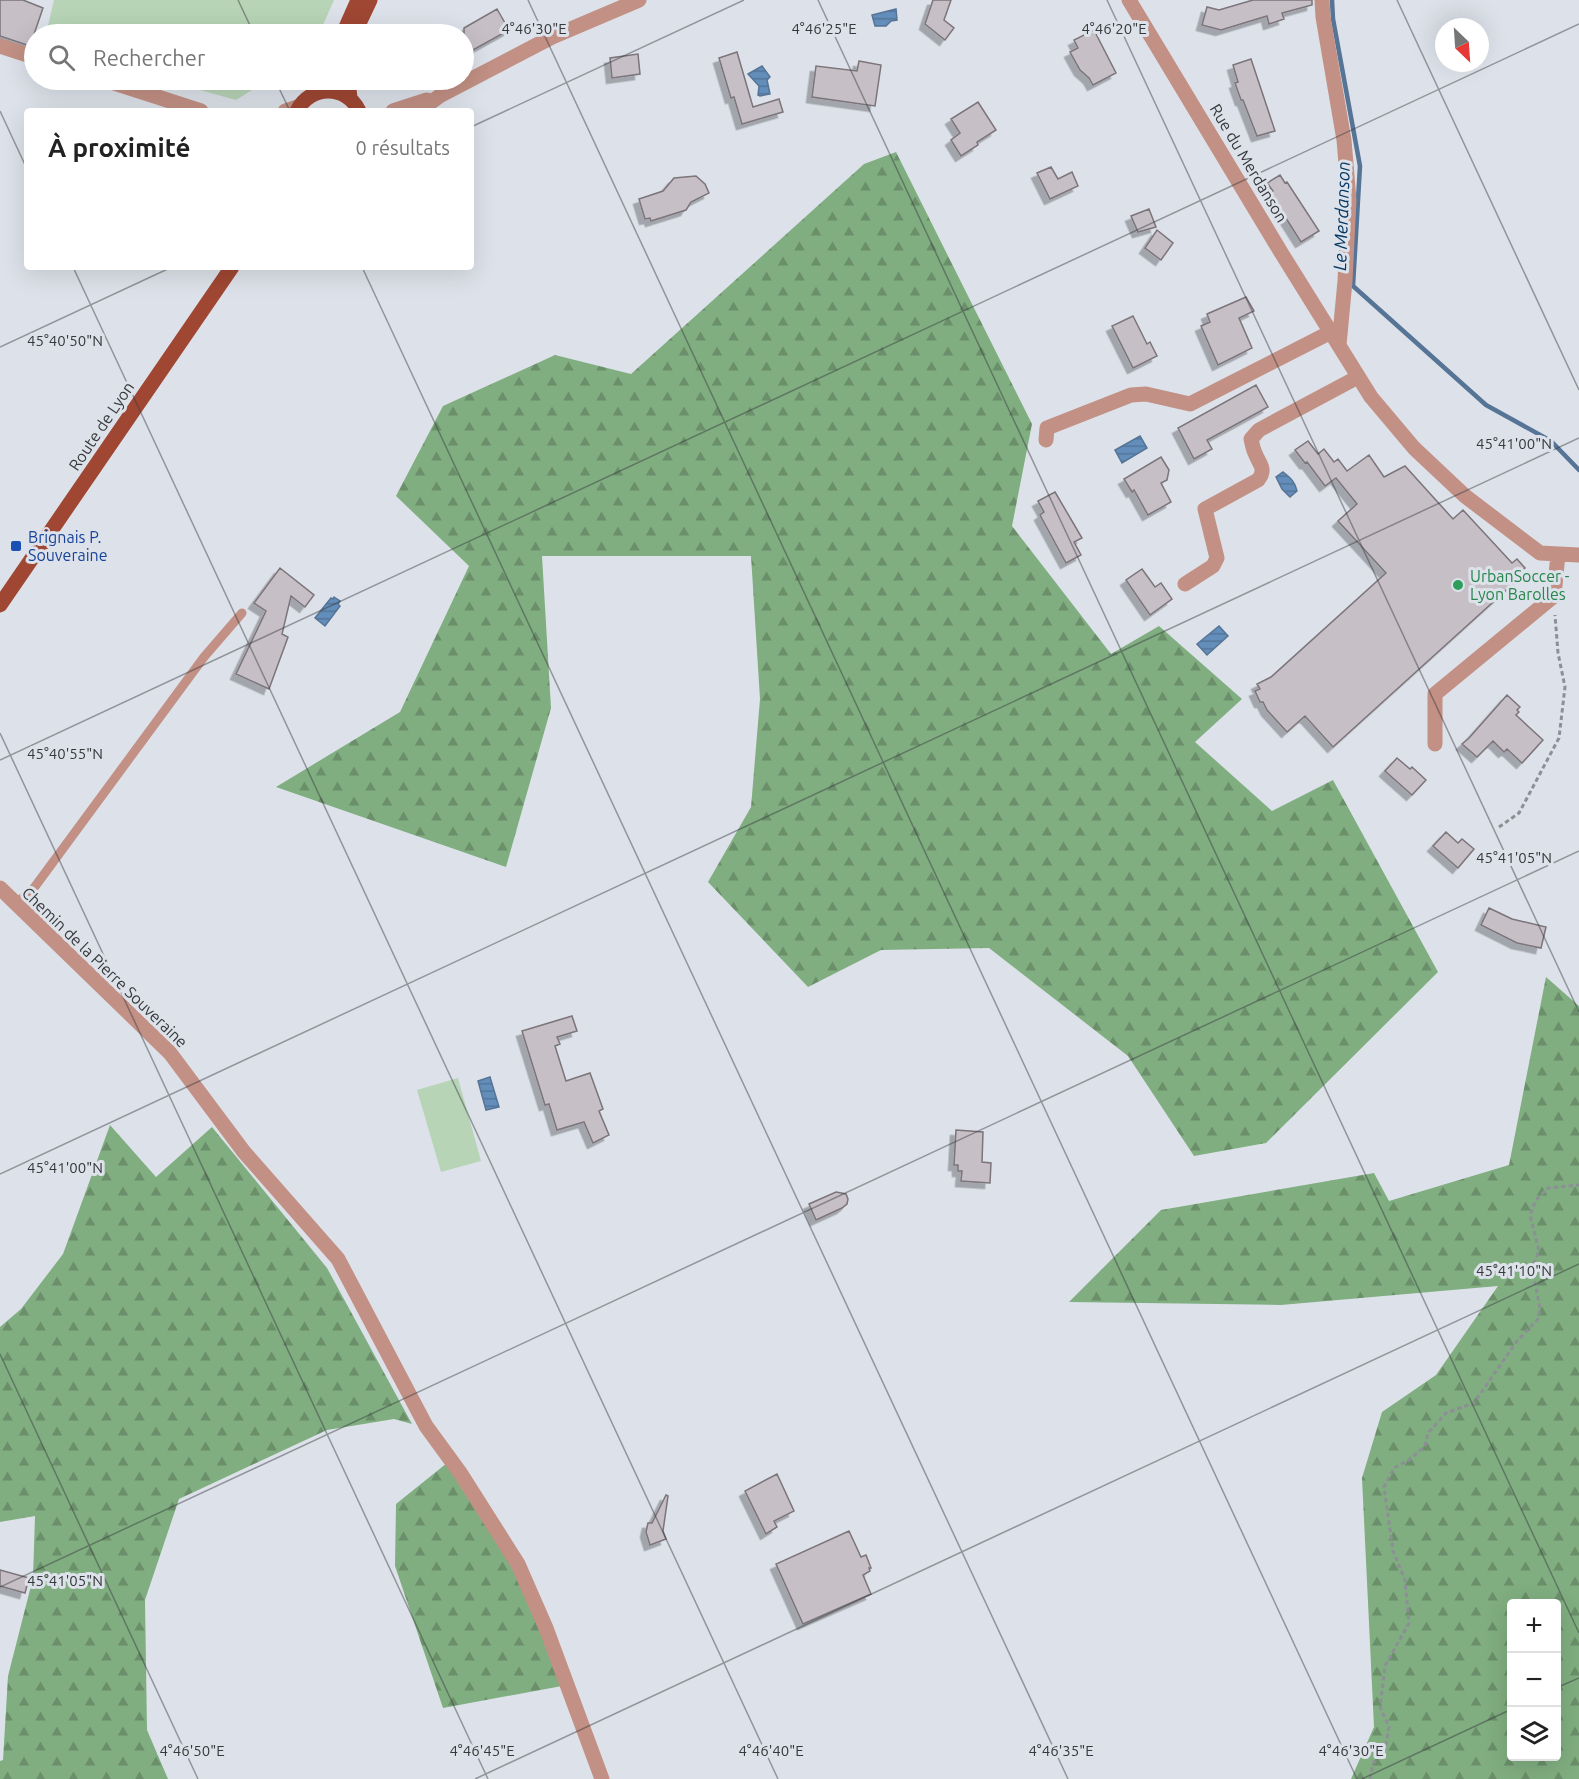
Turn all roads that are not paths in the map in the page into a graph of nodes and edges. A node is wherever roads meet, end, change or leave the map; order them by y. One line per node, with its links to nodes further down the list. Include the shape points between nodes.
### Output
1 (358, 0): 6 (main road)
2 (370, 0): 7 (main road)
3 (639, 0): 10 (street, via 552,37)
4 (1129, 0): 25 (street, Rue du Merdanson)
5 (1322, 0): 25 (street, via 1344,140 1349,200 1346,281)
6 (347, 24)
7 (359, 24)
8 (0, 46): 9 (street)
9 (24, 54)
10 (474, 78)
11 (136, 90): 18 (street)
12 (316, 90): 19 (main road)
13 (332, 90): 17 (main road)
14 (349, 90): 17 (main road)
15 (451, 90): 16 (street)
16 (441, 95): 21 (street); 22 (street)
17 (350, 98): 20 (main road)
18 (192, 108)
19 (295, 108)
20 (357, 108)
21 (402, 108)
22 (423, 108)
23 (219, 270): 31 (main road, Route de Lyon)
24 (230, 270): 32 (main road, Route de Lyon)
25 (1335, 338): 26 (street, Rue du Merdanson); 27 (street, via 1190,404 1146,394 1131,395 1047,428)
26 (1358, 377): 28 (street, Rue du Merdanson, via 1414,448 1465,496 1540,553); 30 (street, via 1259,430 1251,439 1263,474 1205,509 1217,558 1213,566)
27 (1046, 440)
28 (1558, 554): 29 (street, Rue du Merdanson); 34 (street, via 1554,596 1435,694)
29 (1579, 555)
30 (1185, 584)
31 (0, 587)
32 (0, 605)
33 (242, 613): 36 (lane, via 204,657 30,892)
34 (1435, 744)
35 (0, 888): 36 (street, Chemin de la Pierre Souveraine)
36 (15, 903): 37 (street, Chemin de la Pierre Souveraine, via 170,1053 244,1152 338,1259 426,1426 518,1564)
37 (602, 1779)

